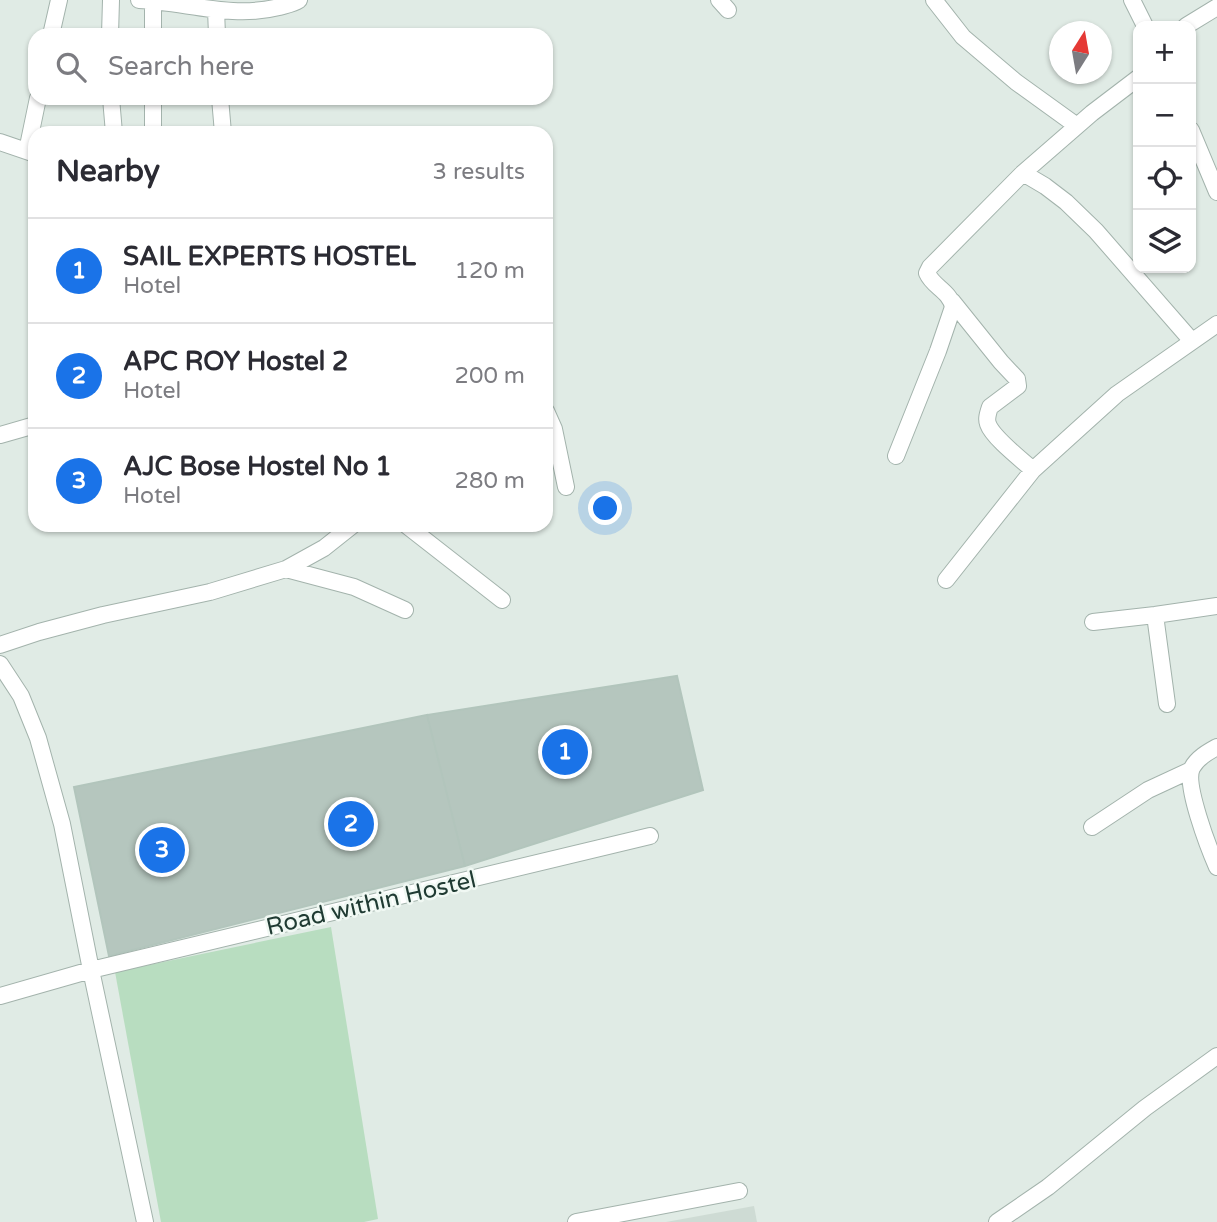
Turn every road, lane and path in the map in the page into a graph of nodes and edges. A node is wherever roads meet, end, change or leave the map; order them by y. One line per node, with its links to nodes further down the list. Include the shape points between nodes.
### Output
1 (59, 0): 12 (street)
2 (111, 0): 13 (street)
3 (139, 0): 7 (street)
4 (299, 0): 9 (street, via 270,9)
5 (934, 0): 25 (street, via 963,37)
6 (1132, 0): 10 (street)
7 (153, 1): 9 (street); 14 (street)
8 (1217, 7): 11 (street)
9 (216, 10): 15 (street)
10 (1142, 21)
11 (1194, 21)
12 (53, 28)
13 (110, 28)
14 (153, 28)
15 (217, 28)
16 (1133, 82): 25 (street)
17 (37, 105): 21 (street)
18 (112, 105): 22 (street)
19 (153, 105): 23 (street)
20 (221, 105): 24 (street)
21 (34, 126)
22 (113, 126)
23 (153, 126)
24 (222, 126)
25 (1077, 126): 30 (street)
26 (1196, 138): 29 (street)
27 (0, 142): 28 (street)
28 (28, 152)
29 (1211, 161): 31 (street)
30 (1023, 173): 32 (street, via 930,267 929,278); 34 (street, via 1076,211)
31 (1216, 189)
32 (952, 301): 38 (street, via 938,351); 39 (street, via 1017,379 1018,386 990,407 987,422)
33 (1217, 324): 34 (street)
34 (1191, 340): 39 (street, via 1117,394)
35 (28, 427): 36 (street)
36 (0, 435)
37 (553, 441): 40 (street)
38 (896, 456)
39 (1033, 470): 44 (street)
40 (566, 487)
41 (344, 532): 43 (street)
42 (415, 532): 45 (street)
43 (286, 569): 47 (street, via 354,587); 50 (street)
44 (946, 580)
45 (502, 600)
46 (1217, 606): 48 (street)
47 (405, 610)
48 (1155, 615): 49 (street); 52 (street)
49 (1093, 622)
50 (0, 645)
51 (0, 664): 58 (street, via 21,696 38,738 62,824)
52 (1167, 704)
53 (1217, 747): 54 (street)
54 (1191, 770): 55 (street, via 1148,790); 57 (street, via 1191,793)
55 (1092, 827)
56 (650, 836): 58 (street, Road within Hostel)
57 (1217, 867)
58 (91, 970): 59 (street, Road within Hostel); 62 (street)
59 (0, 996)
60 (1217, 1056): 64 (street)
61 (739, 1191): 63 (street)
62 (145, 1222)
63 (576, 1222)
64 (998, 1222)

